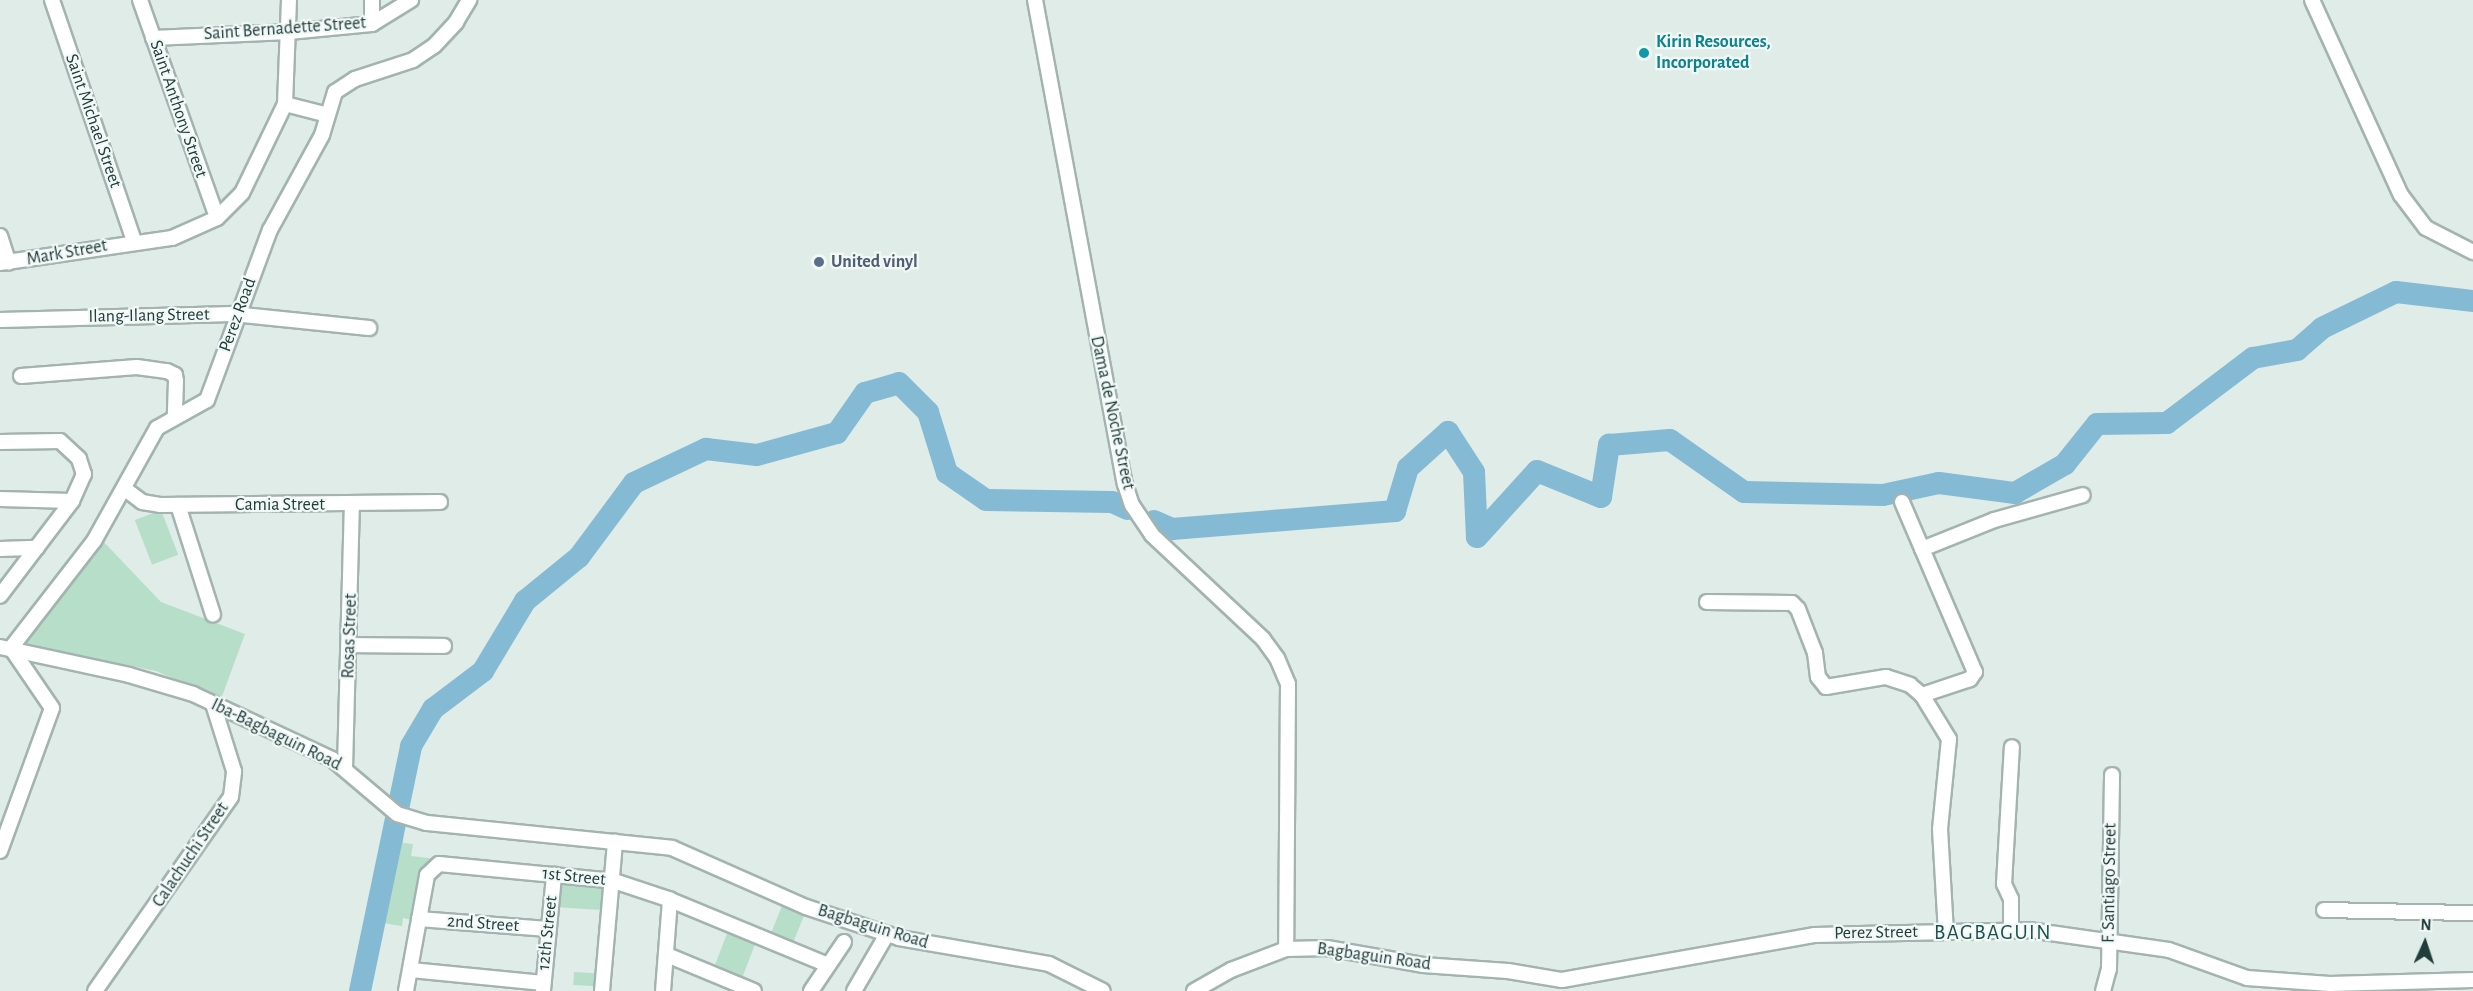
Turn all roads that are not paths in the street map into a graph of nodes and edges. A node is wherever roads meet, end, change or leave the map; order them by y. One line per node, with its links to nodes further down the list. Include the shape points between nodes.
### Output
1 (51, 0): 16 (street, Saint Michael Street)
2 (140, 0): 11 (street, Saint Anthony Street)
3 (289, 0): 10 (street)
4 (372, 0): 9 (street)
5 (411, 0): 9 (street, Saint Bernadette Street, via 394,14)
6 (469, 0): 13 (street, Perez Road, via 456,22 420,56 342,85 335,92)
7 (1035, 0): 62 (street, Dama de Noche Street, via 1132,505 1152,535 1263,639 1277,658 1288,684)
8 (2312, 0): 17 (street, via 2401,195 2426,228)
9 (372, 24): 10 (street, Saint Bernadette Street)
10 (290, 32): 11 (street, Saint Bernadette Street); 12 (street)
11 (153, 38): 14 (street, Saint Anthony Street)
12 (285, 104): 13 (street); 14 (street, Mark Street, via 242,193)
13 (328, 115): 19 (street, Perez Road, via 270,230)
14 (217, 218): 16 (street, Mark Street, via 182,235)
15 (0, 236): 18 (street)
16 (134, 241): 18 (street, Mark Street)
17 (2473, 252)
18 (4, 263)
19 (238, 315): 20 (street, Ilang-Ilang Street); 21 (street, Ilang-Ilang Street); 23 (street, Perez Road, via 207,400 202,406)
20 (0, 320)
21 (369, 328)
22 (21, 376): 23 (street, via 137,367 167,371 176,381)
23 (175, 416): 25 (street, Perez Road, via 158,428)
24 (0, 442): 28 (street, via 60,441 70,449 84,474)
25 (125, 489): 32 (street, Camia Street, via 142,502); 41 (street, Perez Road, via 94,541)
26 (2083, 495): 35 (street, via 1994,520)
27 (0, 499): 28 (street)
28 (72, 501): 33 (street)
29 (440, 502): 31 (street, Camia Street)
30 (1902, 502): 35 (street)
31 (352, 505): 32 (street, Camia Street); 39 (street, Rosas Street)
32 (178, 506): 38 (street)
33 (37, 548): 34 (street); 36 (street)
34 (0, 549)
35 (1922, 549): 42 (street, via 1975,672 1971,679)
36 (0, 596)
37 (1707, 602): 42 (street, via 1792,603 1815,653 1818,677 1826,687 1886,677 1910,685)
38 (213, 615)
39 (350, 645): 40 (street); 45 (street, Rosas Street)
40 (444, 646)
41 (6, 647): 43 (street, Iba-Bagbaguin Road, via 129,675); 49 (street, via 52,708)
42 (1922, 695): 58 (street, via 1949,739 1940,830)
43 (213, 704): 45 (street, Iba-Bagbaguin Road); 72 (street, Calachuchi Street, via 234,771 231,797)
44 (2012, 747): 57 (street, via 2004,884 2011,899)
45 (345, 768): 47 (street, Iba-Bagbaguin Road, via 388,808 428,823)
46 (2112, 775): 60 (street, F. Santiago Street)
47 (615, 842): 48 (street, Iba-Bagbaguin Road); 51 (street)
48 (647, 845): 59 (street, Bagbaguin Road, via 672,848 806,907)
49 (0, 851)
50 (554, 875): 51 (street, 1st Street); 55 (street, 1st Street, via 435,865 427,875); 56 (street, 12th Street)
51 (611, 880): 52 (street, 1st Street); 74 (street)
52 (670, 899): 63 (street); 64 (street, 1st Street)
53 (2324, 910): 54 (street)
54 (2473, 913)
55 (419, 919): 56 (street, 2nd Street); 65 (street, 1st Street)
56 (548, 929): 69 (street, 12th Street)
57 (2011, 930): 58 (street, Perez Street); 60 (street, Perez Street)
58 (1946, 932): 67 (street, Perez Street, via 1815,936)
59 (887, 934): 70 (street, Bagbaguin Road, via 945,949 1049,964); 78 (street)
60 (2109, 941): 68 (street, Perez Street, via 2169,950 2247,978); 81 (street, F. Santiago Street, via 2109,969)
61 (844, 942): 64 (street)
62 (1286, 949): 67 (street, Bagbaguin Road, via 1338,949 1423,965 1508,971); 80 (street, Bagbaguin Road, via 1231,970)
63 (667, 955): 75 (street); 76 (street)
64 (828, 965): 77 (street)
65 (411, 970): 69 (street); 73 (street, 1st Street)
66 (2473, 980): 71 (street)
67 (1564, 986)
68 (2283, 986): 71 (street, Perez Street)
69 (543, 987)
70 (1089, 988): 79 (street, Bagbaguin Road)
71 (2330, 988)
72 (95, 991)
73 (406, 991)
74 (602, 991)
75 (663, 991)
76 (754, 991)
77 (811, 991)
78 (854, 991)
79 (1103, 991)
80 (1194, 991)
81 (2103, 991)

